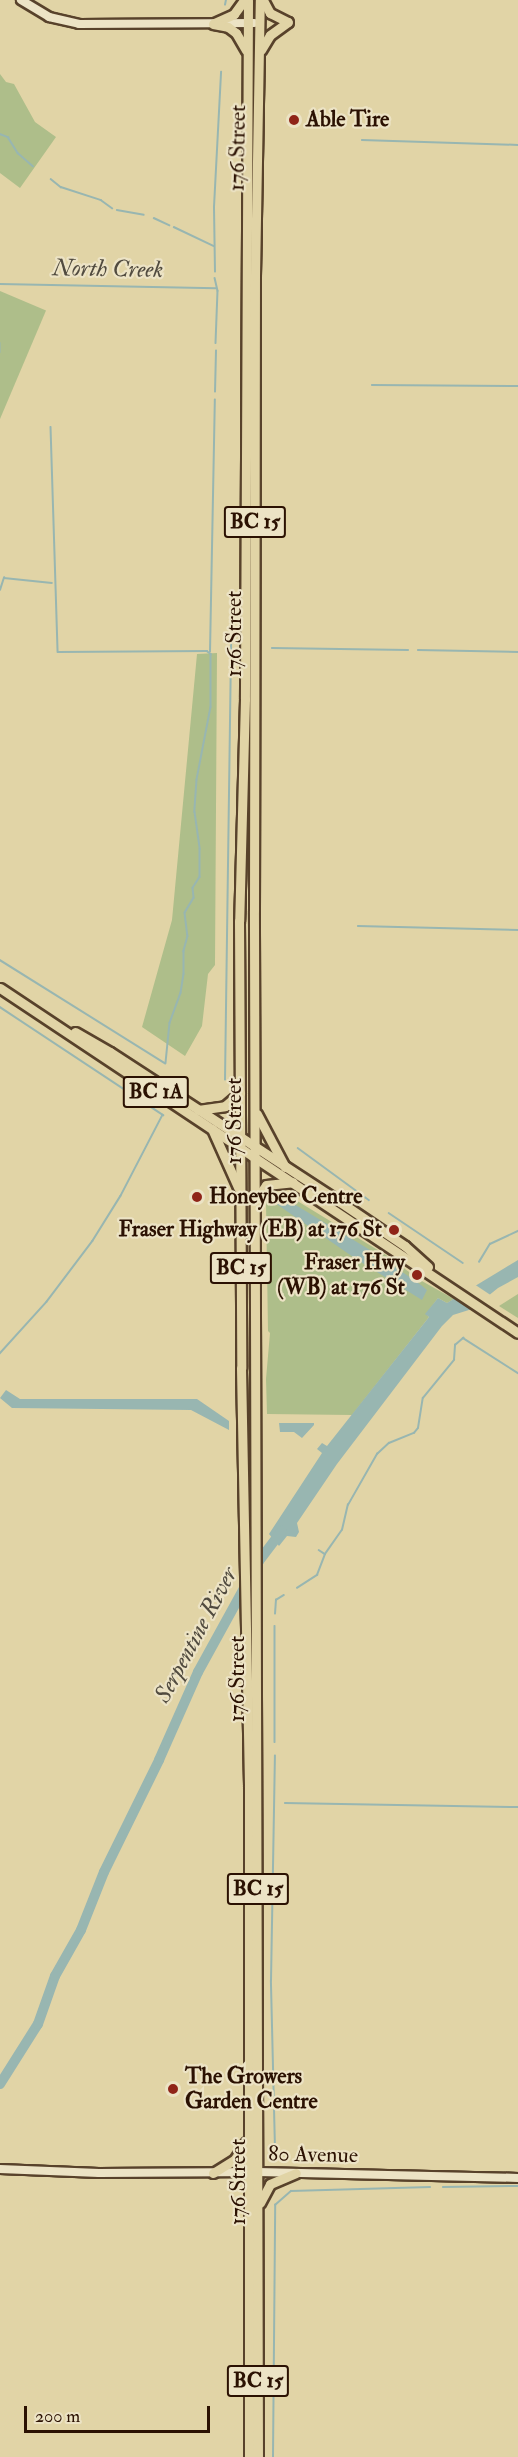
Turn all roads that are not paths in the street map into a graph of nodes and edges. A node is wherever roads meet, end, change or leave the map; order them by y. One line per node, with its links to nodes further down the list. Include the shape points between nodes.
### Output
1 (21, 0): 6 (street, via 63,21)
2 (246, 0): 4 (main road, BC 15); 6 (main road, via 234,14)
3 (261, 0): 5 (main road, 176 Street / BC 15); 8 (main road, via 270,13 288,22 270,35)
4 (248, 23): 5 (street); 6 (street); 7 (main road, BC 15)
5 (259, 23): 8 (main road, 176 Street / BC 15)
6 (213, 24): 7 (main road, via 236,33)
7 (248, 55): 12 (main road, BC 15)
8 (259, 55): 13 (main road, 176 Street / BC 15, via 255,276)
9 (0, 988): 10 (main road, BC 1A)
10 (14, 997): 11 (main road, BC 1A); 14 (main road, BC 1A, via 110,1052)
11 (100, 1055): 15 (main road, BC 1A); 16 (main road, via 135,1072)
12 (240, 1093): 14 (main road, via 225,1107); 16 (main road, 176 Street / BC 15)
13 (255, 1109): 17 (main road, 176 Street / BC 15); 18 (main road)
14 (198, 1110): 16 (main road, BC 1A)
15 (212, 1129): 16 (main road, BC 1A); 20 (main road)
16 (240, 1142): 17 (main road, BC 1A); 20 (main road, 176 Street / BC 15)
17 (255, 1153): 18 (main road); 19 (main road); 21 (main road, 176 Street / BC 15)
18 (285, 1167): 22 (main road, via 405,1246)
19 (293, 1182): 21 (main road, via 266,1185); 22 (main road)
20 (240, 1193): 24 (main road, 176 Street / BC 15, via 249,1786)
21 (255, 1201): 27 (main road, 176 Street / BC 15)
22 (457, 1292): 23 (main road)
23 (518, 1333)
24 (247, 2140): 26 (main road, 176 Street / BC 15); 28 (main road, via 235,2159)
25 (0, 2169): 28 (main road, 80 Avenue)
26 (247, 2172): 27 (main road, 80 Avenue); 28 (main road, 80 Avenue); 32 (main road, 176 Street / BC 15)
27 (258, 2172): 29 (main road, 80 Avenue); 31 (main road, 176 Street / BC 15)
28 (213, 2173)
29 (296, 2173): 30 (main road, 80 Avenue); 31 (main road, via 267,2187)
30 (518, 2178)
31 (258, 2214): 33 (main road, 176 Street / BC 15)
32 (249, 2457)
33 (258, 2457)

